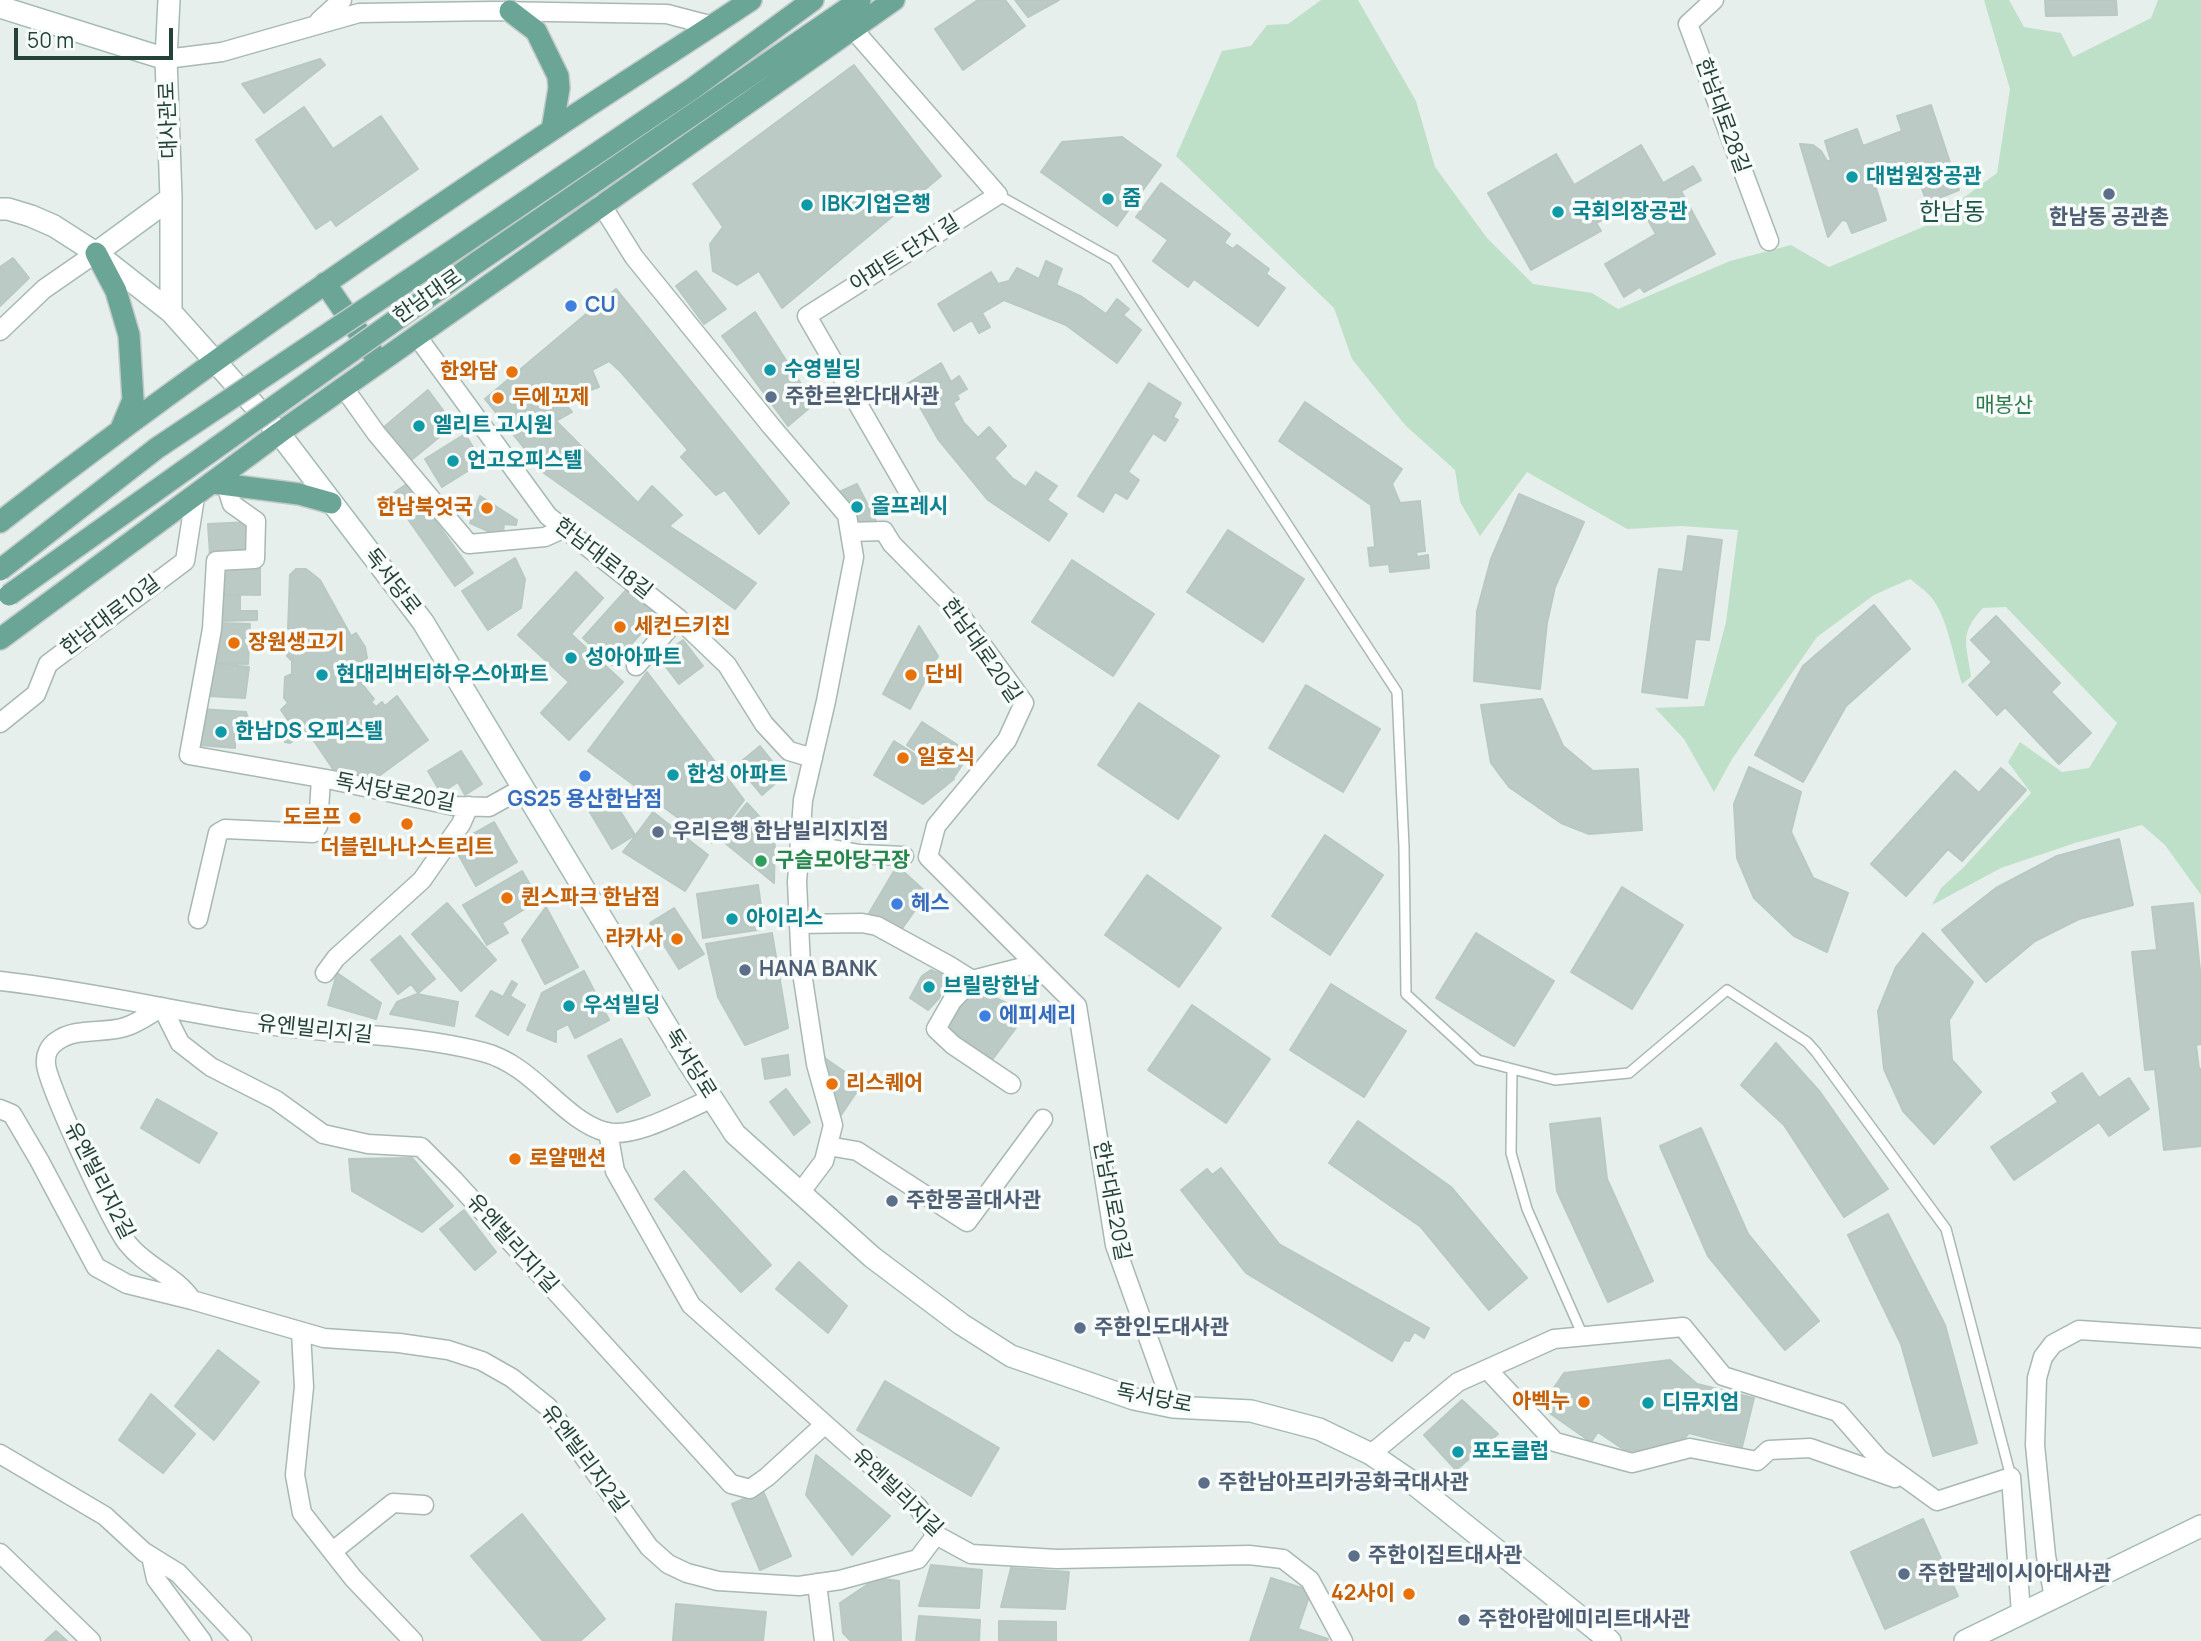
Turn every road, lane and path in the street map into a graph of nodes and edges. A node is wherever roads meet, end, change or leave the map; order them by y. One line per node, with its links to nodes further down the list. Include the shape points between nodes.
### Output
1 (169, 0): 13 (main road, 대사관로)
2 (342, 0): 10 (street)
3 (751, 0): 11 (main road)
4 (813, 0): 37 (main road, 한남대로, bridge, via 692,89 157,448)
5 (860, 0): 38 (main road, 한남대로, bridge, via 476,263)
6 (894, 0): 12 (main road)
7 (1714, 0): 19 (street, 한남대로28길, via 1688,24)
8 (511, 5): 10 (street, via 359,13); 11 (street, via 667,14); 14 (main road, via 536,31 558,76)
9 (0, 7): 13 (main road)
10 (317, 23): 13 (street, via 222,52)
11 (713, 26): 14 (main road)
12 (852, 29): 15 (street); 17 (main road)
13 (166, 59): 16 (main road, 대사관로)
14 (552, 130): 21 (main road)
15 (998, 195): 33 (street, 아파트 단지 길, via 807,316); 56 (lane, via 1114,260 1397,692 1406,994 1478,1060)
16 (172, 198): 20 (main road); 22 (main road, 대사관로)
17 (601, 204): 24 (main road); 36 (street, via 634,257 847,515)
18 (3, 207): 20 (main road, 독서당로, via 54,226)
19 (1769, 241)
20 (96, 253): 22 (main road, 독서당로); 23 (street, via 44,289); 28 (main road, via 116,291 129,335 133,400)
21 (325, 284): 25 (main road); 26 (main road)
22 (171, 312): 25 (main road, 독서당로)
23 (0, 331)
24 (416, 335): 26 (main road); 35 (street, 한남대로18길, via 548,516)
25 (215, 362): 28 (main road); 29 (main road, 독서당로)
26 (379, 362): 27 (main road)
27 (344, 388): 29 (main road); 35 (street, via 469,544 545,537)
28 (120, 431): 34 (main road)
29 (279, 433): 30 (main road); 32 (main road, 독서당로)
30 (219, 484): 31 (main road); 32 (main road, via 299,494); 44 (street, 독서당로20길, via 232,503 256,521 255,559 216,561 212,629 189,755)
31 (195, 496): 40 (main road); 42 (street, 한남대로10길, via 185,561 48,664 36,694)
32 (331, 503): 45 (main road, 독서당로, via 423,622)
33 (915, 503)
34 (0, 522)
35 (565, 528): 39 (street, 한남대로18길)
36 (850, 531): 43 (street, via 854,558); 51 (street, 한남대로20길, via 884,531 956,609 1024,703 1007,740 936,826 928,857)
37 (0, 570)
38 (4, 598)
39 (678, 618): 41 (street); 43 (street, 한남대로18길, via 727,665 764,724 789,751)
40 (0, 639)
41 (636, 666)
42 (0, 723)
43 (813, 758): 47 (street, via 803,800)
44 (321, 779): 46 (street, 독서당로20길); 49 (street, 독서당로20길, via 318,826 313,833 225,829 218,833)
45 (523, 788): 46 (street, 독서당로20길, via 489,807); 58 (main road, 독서당로)
46 (469, 806): 52 (street, 독서당로20길, via 422,880)
47 (800, 843): 48 (street, via 859,854); 50 (street)
48 (904, 856)
49 (198, 919)
50 (799, 924): 53 (street, via 877,926); 62 (street, via 816,1064 833,1125)
51 (1035, 964): 53 (street); 69 (street, 한남대로20길, via 1077,1006 1115,1245)
52 (325, 973)
53 (972, 980): 57 (street, via 952,1001 936,1029)
54 (0, 981): 55 (street, 유엔빌리지길)
55 (162, 1007): 61 (street, 유엔빌리지길, via 248,1023 428,1041 485,1052 523,1070 584,1122); 64 (street, 유엔빌리지2길, via 123,1028 78,1033 57,1041 47,1052 46,1066 128,1245 183,1286); 70 (street, 유엔빌리지1길, via 180,1042 211,1067 276,1100 323,1134 368,1144 421,1147 731,1484 750,1489)
56 (1512, 1069): 66 (lane, via 1511,1153 1527,1209); 73 (lane, via 1555,1080 1629,1073 1727,990 1807,1042 1946,1229)
57 (1011, 1084)
58 (711, 1099): 61 (street, via 636,1131); 63 (main road, 독서당로, via 735,1134)
59 (0, 1109): 64 (street, via 12,1114 96,1267 127,1284)
60 (1043, 1119): 62 (street, via 967,1222 857,1152)
61 (608, 1132): 70 (street, 유엔빌리지길, via 615,1171 691,1305)
62 (828, 1146): 63 (street, via 824,1161)
63 (800, 1193): 69 (main road, 독서당로, via 872,1257 1011,1356 1134,1399)
64 (192, 1300): 65 (street, 유엔빌리지2길)
65 (301, 1332): 78 (street, via 304,1387 295,1475 302,1513); 81 (street, 유엔빌리지2길, via 449,1350 482,1361 548,1407 649,1547 668,1564 718,1581)
66 (1583, 1336): 68 (street, via 1554,1339); 74 (street, via 1683,1327 1723,1376 1838,1412 1879,1459)
67 (2201, 1338): 82 (street, via 2079,1329 2053,1343 2043,1357 2037,1378 2035,1445)
68 (1487, 1369): 72 (street, via 1458,1381); 74 (street, via 1556,1443 1632,1463 1690,1448 1757,1461 1769,1450 1810,1448)
69 (1173, 1407): 72 (main road, 독서당로, via 1251,1411 1319,1429)
70 (824, 1425): 77 (street, 유엔빌리지길, via 918,1507)
71 (0, 1454): 80 (street, via 105,1516)
72 (1371, 1454): 90 (main road, 독서당로)
73 (2011, 1477): 74 (street, via 1937,1501); 83 (street)
74 (1914, 1484)
75 (424, 1505): 78 (street, via 393,1503)
76 (2201, 1526): 82 (main road)
77 (936, 1535): 81 (street, 유엔빌리지2길, via 918,1559); 89 (street, 유엔빌리지길, via 971,1554 1057,1559 1250,1555 1283,1559 1310,1580)
78 (333, 1551): 87 (street)
79 (0, 1553): 84 (street)
80 (151, 1556): 85 (street, via 156,1579); 86 (street, via 178,1573)
81 (817, 1583): 88 (street)
82 (2054, 1597): 83 (main road)
83 (2021, 1613): 91 (main road)
84 (91, 1641)
85 (202, 1641)
86 (242, 1641)
87 (413, 1641)
88 (824, 1641)
89 (1343, 1641)
90 (1610, 1641)
91 (1965, 1641)

